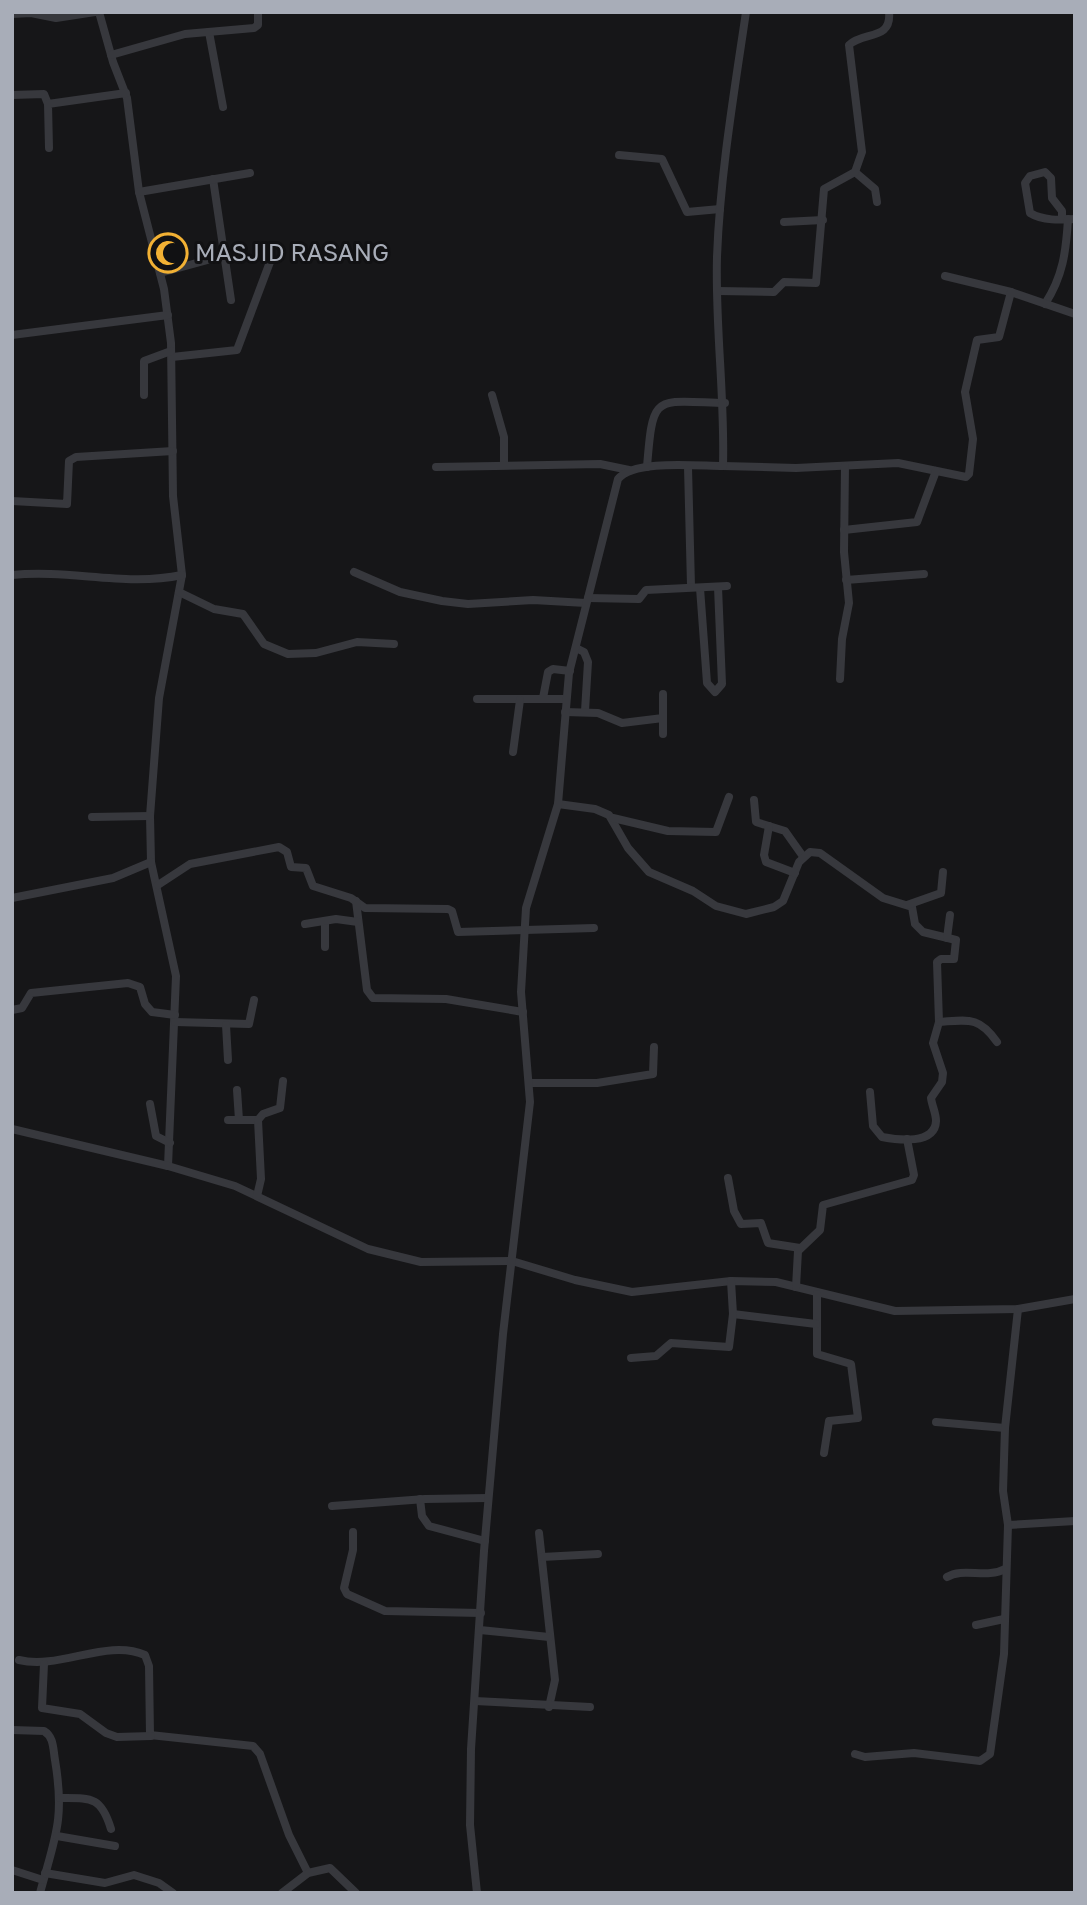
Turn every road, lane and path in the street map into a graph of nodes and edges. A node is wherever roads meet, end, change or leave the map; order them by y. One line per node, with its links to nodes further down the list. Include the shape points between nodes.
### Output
1 (97, 12): 5 (street, via 55,18); 7 (street)
2 (258, 12): 6 (street, via 254,28)
3 (746, 12): 19 (street)
4 (889, 12): 14 (street, via 889,26 884,31 849,45 862,152)
5 (12, 14)
6 (209, 32): 7 (street, via 169,37); 11 (street)
7 (111, 55): 8 (street)
8 (126, 93): 10 (street); 17 (street)
9 (12, 95): 10 (street, via 44,94)
10 (48, 104): 12 (street)
11 (223, 107)
12 (49, 148)
13 (618, 155): 19 (street, via 662,159 689,213)
14 (855, 172): 18 (street, via 875,189); 21 (street, via 825,187)
15 (250, 173): 16 (street)
16 (213, 179): 17 (street); 23 (street)
17 (139, 192): 25 (street)
18 (877, 202)
19 (720, 209): 27 (street)
20 (1068, 219): 20 (street, via 1040,218 1028,211 1025,183 1035,172 1051,177 1052,198); 30 (street, via 1061,277)
21 (823, 220): 22 (street); 27 (street, via 814,284 784,282 774,292)
22 (784, 222)
23 (226, 255): 25 (street); 29 (street)
24 (270, 262): 34 (street, via 237,350)
25 (160, 273): 32 (street)
26 (945, 276): 28 (street)
27 (718, 291): 37 (street)
28 (1011, 292): 30 (street); 46 (street, via 999,337 977,340 965,391 973,439 969,474 959,477)
29 (231, 300)
30 (1045, 304): 31 (street)
31 (1075, 314)
32 (168, 315): 33 (street); 34 (street)
33 (12, 335)
34 (172, 354): 35 (street, via 144,361); 38 (street)
35 (144, 395)
36 (492, 395): 39 (street, via 504,437)
37 (725, 403): 40 (street); 43 (street, via 671,402 659,407 653,414)
38 (173, 452): 47 (street, via 76,457 69,461 67,504); 52 (street)
39 (504, 464): 42 (street); 45 (street, via 600,464)
40 (723, 466): 41 (street); 44 (street)
41 (845, 466): 46 (street, via 898,463); 48 (street)
42 (436, 467)
43 (647, 467): 44 (street); 45 (street)
44 (688, 467): 54 (street)
45 (629, 470): 56 (street, via 618,479)
46 (936, 471): 48 (street, via 917,522)
47 (12, 501)
48 (844, 530): 53 (street)
49 (354, 572): 56 (street, via 400,592 442,601)
50 (923, 574): 53 (street)
51 (12, 575): 52 (street, via 59,574 142,582)
52 (182, 575): 55 (street)
53 (846, 580): 60 (street, via 848,613)
54 (696, 587): 54 (street, via 723,587 722,684 715,692 707,683); 56 (street, via 646,590 639,599 629,601)
55 (179, 592): 57 (street, via 214,609 243,614 264,644 288,654 316,653 357,642); 74 (street, via 159,698)
56 (587, 601): 58 (street)
57 (394, 644)
58 (576, 648): 59 (street); 66 (street, via 588,662)
59 (570, 671): 62 (street, via 548,672); 64 (street)
60 (840, 679)
61 (663, 694): 68 (street)
62 (543, 698): 64 (street); 65 (street)
63 (477, 699): 65 (street)
64 (566, 699): 67 (street)
65 (520, 700): 70 (street)
66 (585, 711): 67 (street); 68 (street, via 622,723)
67 (565, 712): 73 (street)
68 (663, 718): 69 (street)
69 (663, 734)
70 (513, 752)
71 (729, 797): 76 (street, via 716,832 668,831)
72 (754, 800): 77 (street, via 756,822)
73 (558, 804): 76 (street, via 595,809); 91 (street, via 532,884)
74 (150, 816): 75 (street); 79 (street)
75 (92, 817)
76 (613, 818): 81 (street, via 628,848 649,873 732,912 746,914 774,907 783,901)
77 (769, 826): 78 (street, via 785,831); 81 (street, via 766,862)
78 (803, 855): 81 (street); 85 (street, via 820,853 883,898)
79 (151, 863): 82 (street); 83 (street, via 113,878)
80 (943, 872): 85 (street, via 941,893)
81 (795, 873)
82 (159, 885): 84 (street, via 190,864 279,847 287,852 290,867 306,868 313,886); 97 (street, via 176,976)
83 (12, 898)
84 (356, 901): 88 (street); 91 (street, via 365,908 448,909 458,933)
85 (906, 905): 92 (street, via 913,908 919,929)
86 (950, 915): 92 (street)
87 (325, 921): 88 (street); 89 (street); 93 (street)
88 (358, 922): 96 (street, via 367,990 373,998 446,999)
89 (305, 924)
90 (594, 928): 91 (street)
91 (523, 932): 96 (street)
92 (947, 937): 98 (street, via 956,940 956,956 937,962)
93 (325, 947)
94 (254, 1000): 99 (street, via 249,1024)
95 (12, 1010): 97 (street, via 22,1009 31,993 128,983 140,987 152,1012)
96 (523, 1012): 104 (street)
97 (175, 1018): 99 (street); 113 (street)
98 (939, 1022): 100 (street, via 980,1023); 112 (street, via 933,1043 942,1082 931,1103 936,1122 931,1134)
99 (226, 1024): 102 (street)
100 (997, 1042)
101 (654, 1047): 104 (street, via 653,1074 597,1083)
102 (229, 1060)
103 (283, 1081): 108 (street, via 280,1108)
104 (531, 1083): 118 (street)
105 (237, 1090): 110 (street)
106 (870, 1092): 112 (street, via 876,1131 882,1137)
107 (150, 1104): 113 (street, via 156,1136)
108 (258, 1119): 110 (street); 116 (street, via 261,1179)
109 (228, 1120): 110 (street)
110 (239, 1120)
111 (12, 1129): 114 (street)
112 (907, 1139): 117 (street, via 912,1180 823,1205 820,1230)
113 (170, 1143): 114 (street)
114 (168, 1166): 116 (street)
115 (728, 1178): 117 (street, via 741,1224 761,1223 768,1242)
116 (257, 1196): 118 (street, via 394,1258)
117 (800, 1248): 120 (street)
118 (512, 1261): 119 (street, via 632,1292); 131 (street)
119 (731, 1281): 120 (street); 124 (street)
120 (796, 1287): 121 (street)
121 (817, 1294): 123 (street, via 895,1311); 125 (street)
122 (1075, 1299): 123 (street)
123 (1017, 1308): 128 (street)
124 (733, 1314): 125 (street); 126 (street, via 727,1347 671,1343 656,1356)
125 (816, 1324): 129 (street, via 817,1355 852,1365 858,1418 830,1420)
126 (631, 1358)
127 (936, 1422): 128 (street)
128 (1005, 1428): 134 (street, via 1003,1491)
129 (824, 1453)
130 (420, 1499): 131 (street); 132 (street); 137 (street, via 429,1526)
131 (488, 1499): 137 (street)
132 (332, 1506)
133 (1075, 1521): 134 (street)
134 (1008, 1524): 140 (street)
135 (353, 1531): 142 (street, via 344,1588 347,1594 385,1611)
136 (539, 1533): 139 (street)
137 (485, 1541): 142 (street)
138 (598, 1554): 139 (street)
139 (542, 1557): 146 (street)
140 (1005, 1569): 141 (street); 143 (street)
141 (947, 1577)
142 (481, 1613): 145 (street)
143 (1004, 1619): 144 (street); 154 (street, via 1001,1683 986,1758)
144 (976, 1625)
145 (480, 1630): 146 (street); 149 (street)
146 (549, 1637): 150 (street, via 555,1680)
147 (19, 1660): 148 (street)
148 (44, 1664): 153 (street, via 42,1707 80,1714 117,1737); 153 (street, via 99,1653 145,1655)
149 (475, 1701): 150 (street); 166 (street, via 470,1825)
150 (549, 1707): 151 (street)
151 (590, 1707)
152 (12, 1730): 155 (street, via 44,1731 50,1736)
153 (151, 1736): 160 (street, via 253,1746)
154 (855, 1754)
155 (60, 1798): 156 (street, via 87,1798 98,1803 106,1811); 157 (street)
156 (111, 1829)
157 (57, 1836): 158 (street); 161 (street)
158 (115, 1846)
159 (12, 1870): 161 (street)
160 (308, 1873): 164 (street); 165 (street, via 330,1868)
161 (44, 1877): 162 (street); 163 (street, via 105,1883 134,1875)
162 (40, 1893)
163 (173, 1893)
164 (282, 1893)
165 (356, 1893)
166 (477, 1893)

